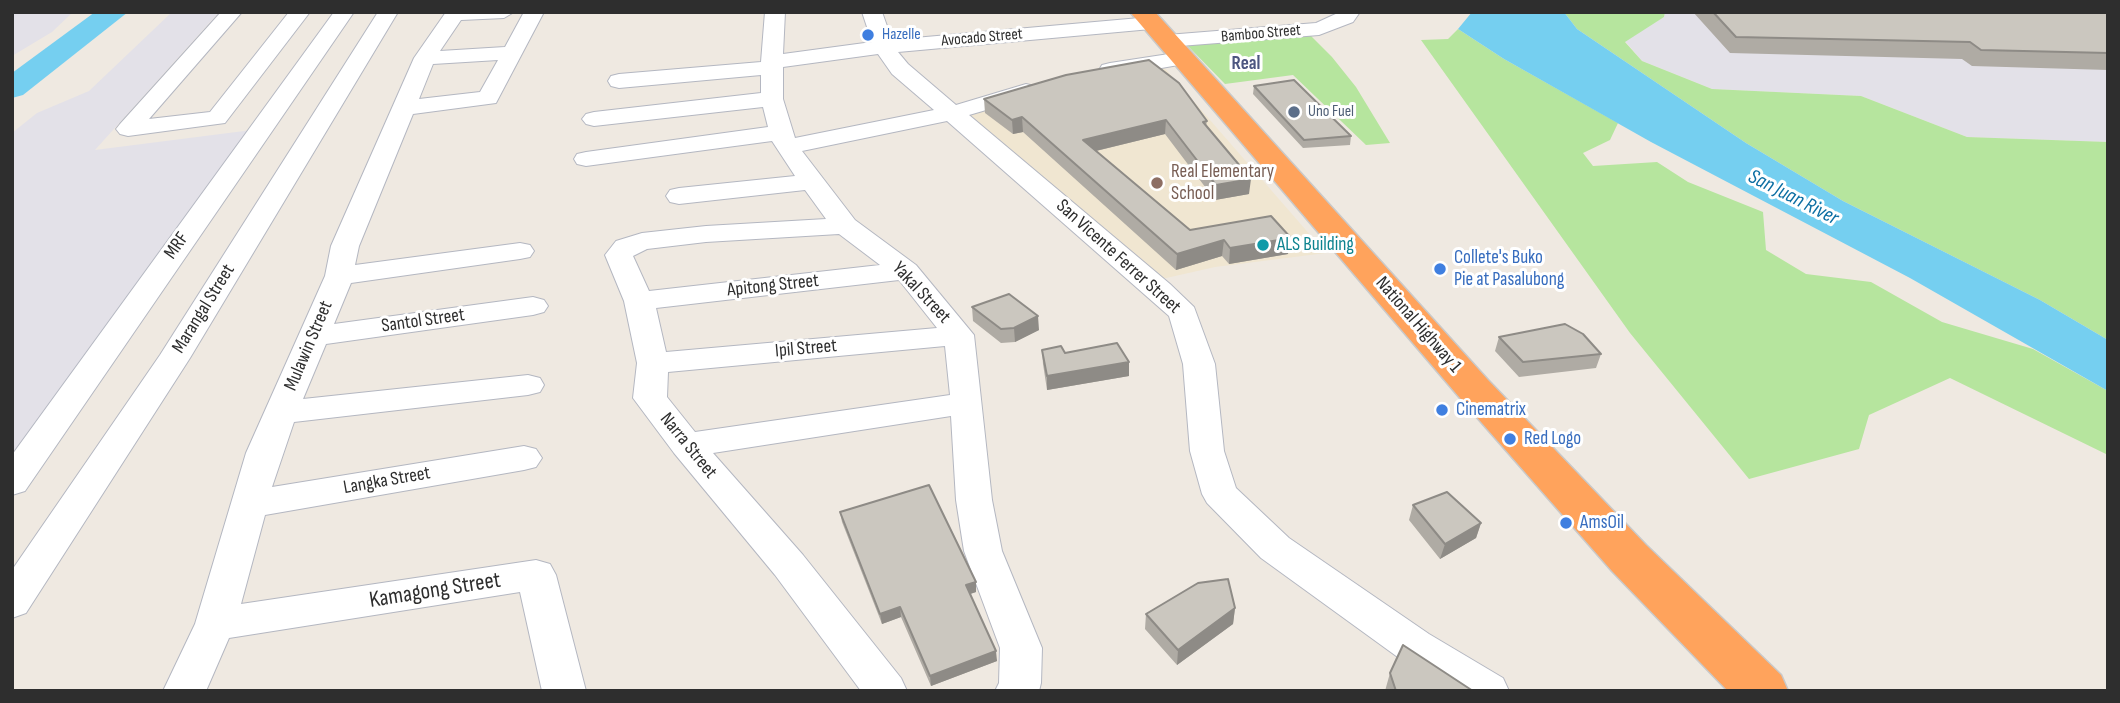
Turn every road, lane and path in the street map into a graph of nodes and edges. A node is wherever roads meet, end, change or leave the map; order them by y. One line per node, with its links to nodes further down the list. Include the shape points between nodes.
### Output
1 (232, 12): 2 (street, via 128,129 217,118)
2 (300, 12)
3 (344, 12): 41 (street, MRF)
4 (388, 12): 43 (street, Marangal Street, via 174,358)
5 (504, 12): 10 (street)
6 (534, 12): 13 (street)
7 (775, 12): 15 (street, Yakal Street)
8 (872, 12): 12 (street, San Vicente Ferrer Street)
9 (1350, 12): 11 (street, Bamboo Street, via 1319,29)
10 (456, 13): 14 (street, Mulawin Street)
11 (1155, 26): 12 (street, Avocado Street); 16 (street); 50 (highway, National Highway 1, via 1474,389 1629,558)
12 (884, 47): 15 (street, Avocado Street); 21 (street, San Vicente Ferrer Street, via 900,69)
13 (510, 53): 14 (street); 20 (street, via 488,98)
14 (425, 58): 20 (street, Mulawin Street)
15 (771, 65): 17 (street, Avocado Street); 19 (street, Yakal Street)
16 (1085, 75)
17 (619, 81)
18 (1049, 84): 21 (street)
19 (772, 99): 22 (street); 23 (street, Yakal Street)
20 (402, 108): 30 (street, Mulawin Street, via 345,246)
21 (952, 113): 23 (street); 49 (street, San Vicente Ferrer Street, via 1183,313 1199,364 1207,450 1220,494 1275,548 1413,646)
22 (594, 119)
23 (784, 140): 24 (street); 25 (street, Yakal Street)
24 (586, 159)
25 (812, 182): 26 (street); 27 (street, Yakal Street)
26 (679, 196)
27 (845, 226): 29 (street, Yakal Street); 31 (street, Narra Street, via 642,241 626,247 619,256)
28 (520, 251): 30 (street)
29 (906, 271): 31 (street, Apitong Street); 33 (street, Yakal Street)
30 (339, 276): 34 (street, Mulawin Street)
31 (639, 301): 35 (street, Narra Street)
32 (533, 306): 34 (street, Santol Street)
33 (959, 335): 35 (street, Ipil Street); 37 (street, Yakal Street)
34 (314, 336): 38 (street, Mulawin Street)
35 (653, 363): 39 (street, Narra Street, via 650,398)
36 (528, 385): 38 (street)
37 (967, 403): 39 (street); 48 (street, Yakal Street, via 983,551 1021,649)
38 (280, 413): 42 (street, Mulawin Street)
39 (686, 445): 47 (street, Narra Street, via 789,565)
40 (524, 458): 42 (street, Langka Street)
41 (12, 482)
42 (250, 504): 44 (street, Mulawin Street)
43 (12, 602)
44 (215, 624): 45 (street, Mulawin Street); 46 (street, Kamagong Street, via 536,575)
45 (184, 691)
46 (564, 691)
47 (886, 691)
48 (1017, 691)
49 (1488, 691)
50 (1762, 691)

